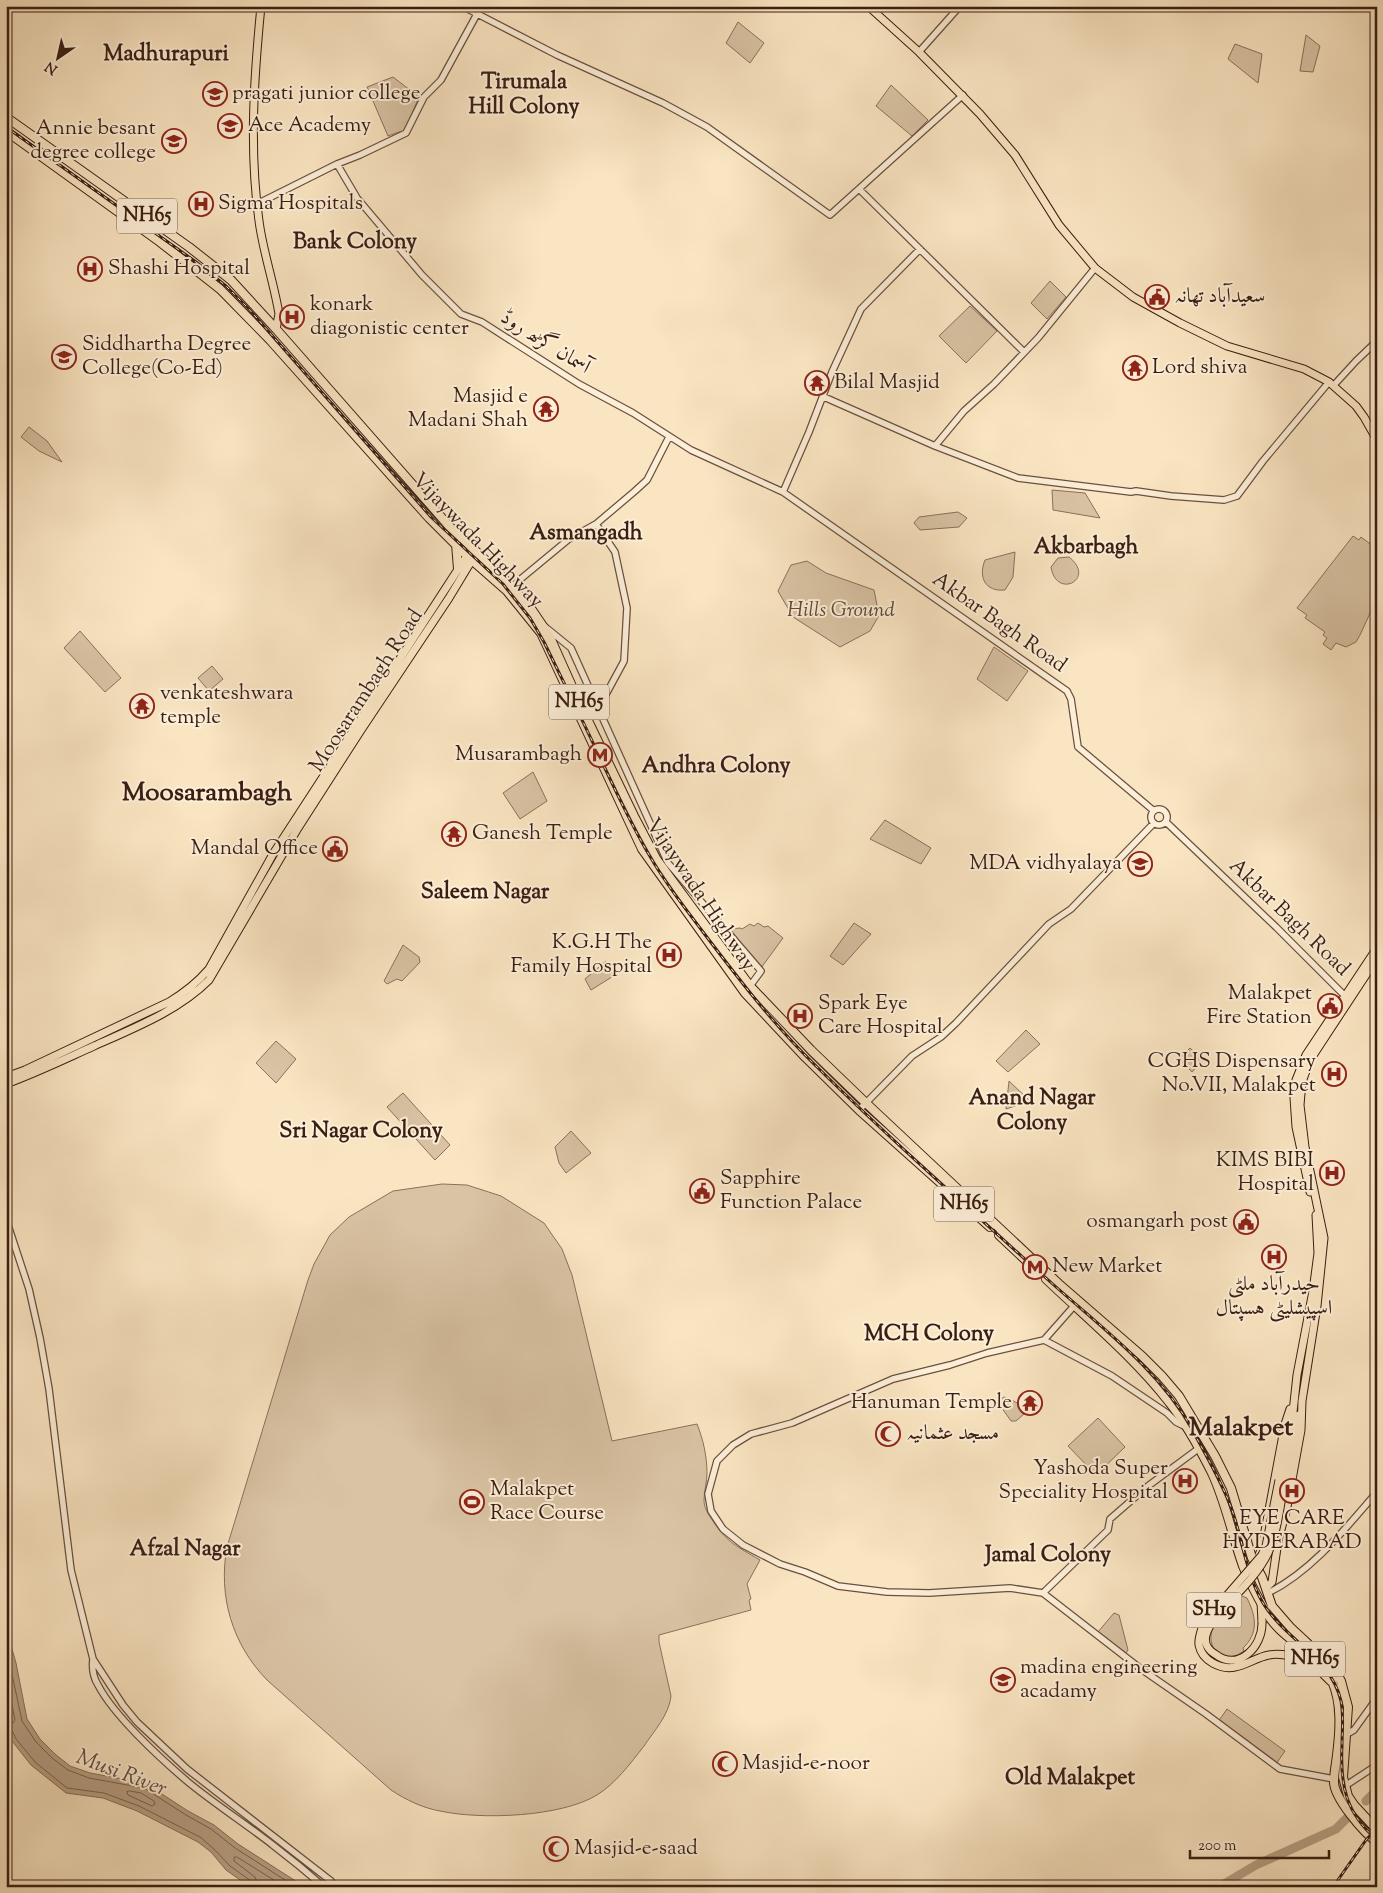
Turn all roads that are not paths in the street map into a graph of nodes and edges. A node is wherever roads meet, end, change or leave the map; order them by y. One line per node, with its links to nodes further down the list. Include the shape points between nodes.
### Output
1 (261, 6): 12 (main road, via 253,95 253,167)
2 (462, 6): 5 (street)
3 (868, 6): 6 (main road)
4 (960, 6): 6 (street)
5 (477, 14): 10 (street, via 441,80 424,96 406,133); 11 (street, via 700,123 830,214)
6 (919, 52): 7 (main road)
7 (963, 95): 11 (street); 16 (main road, via 1015,155 1059,225)
8 (6, 118): 13 (highway, Vijaywada Highway / NH65)
9 (6, 131): 14 (highway, Vijaywada Highway / NH65)
10 (337, 164): 12 (street); 26 (street, آسمان گڑھ روڈ, via 357,198 422,275 461,314 482,322)
11 (858, 189): 15 (street)
12 (257, 204): 19 (main road, via 279,314)
13 (137, 209): 14 (highway); 17 (highway, Vijaywada Highway / NH65)
14 (130, 220): 18 (highway, Vijaywada Highway / NH65)
15 (920, 249): 21 (street); 23 (street, via 861,309)
16 (1096, 268): 21 (street); 22 (main road, via 1133,297 1227,346 1304,369)
17 (222, 274): 18 (highway); 19 (highway, Vijaywada Highway / NH65)
18 (214, 284): 25 (highway, Vijaywada Highway / NH65, via 270,340)
19 (276, 330): 24 (highway, Vijaywada Highway / NH65)
20 (1377, 341): 22 (street)
21 (1024, 352): 28 (street, via 964,411)
22 (1332, 384): 27 (main road, via 1360,412); 28 (street, via 1265,459 1238,496 1224,500 1018,478)
23 (824, 397): 28 (street); 31 (street)
24 (361, 426): 25 (highway); 30 (highway, Vijaywada Highway / NH65)
25 (351, 432): 33 (highway, Vijaywada Highway / NH65)
26 (669, 437): 31 (street, آسمان گڑھ روڈ); 32 (street, via 647,480)
27 (1377, 440)
28 (935, 446)
29 (410, 467): 30 (highway)
30 (403, 474): 34 (highway, Vijaywada Highway / NH65)
31 (783, 492): 39 (street, Akbar Bagh Road, via 1067,690 1078,747)
32 (596, 524): 36 (street, via 569,539); 38 (street, via 615,552 627,608 624,661)
33 (456, 544): 34 (highway, Vijaywada Highway / NH65); 35 (highway)
34 (472, 554): 35 (main road, Moosarambagh Road); 36 (highway, Vijaywada Highway / NH65, via 499,573); 42 (highway, Vijaywada Highway / NH65, via 541,634); 48 (main road, Moosarambagh Road, via 449,598 302,821 209,980 177,1006)
35 (458, 570): 47 (main road, Moosarambagh Road, via 273,854 204,975 169,1002)
36 (511, 587): 37 (highway, Vijaywada Highway / NH65)
37 (542, 625): 38 (street, via 571,648); 42 (highway, Vijaywada Highway / NH65)
38 (598, 709): 45 (street, via 668,863 761,971)
39 (1154, 811): 40 (street, Akbar Bagh Road, via 1165,812); 41 (street)
40 (1166, 822): 41 (street); 46 (street, Akbar Bagh Road)
41 (1154, 823): 49 (street, via 1071,910 1049,924 956,1023 912,1056)
42 (638, 832): 45 (highway, Vijaywada Highway / NH65); 50 (highway, Vijaywada Highway / NH65, via 655,868 745,993)
43 (1377, 948): 46 (main road, SH19)
44 (1377, 958): 55 (main road, SH19, via 1310,1060 1300,1094 1305,1147 1324,1238)
45 (750, 986): 49 (highway, Vijaywada Highway / NH65)
46 (1345, 996): 54 (main road, SH19, via 1301,1065 1295,1088 1296,1127 1316,1217 1318,1253)
47 (6, 1077)
48 (6, 1084)
49 (866, 1103): 50 (street); 62 (highway, Vijaywada Highway / NH65, via 1059,1284 1142,1356 1179,1396 1231,1488)
50 (859, 1110): 52 (highway, Vijaywada Highway / NH65)
51 (6, 1219): 68 (street, via 29,1289 40,1338 71,1570)
52 (1074, 1306): 53 (street); 56 (highway, Vijaywada Highway / NH65, via 1170,1402)
53 (1044, 1340): 56 (street, via 1112,1376); 66 (street, via 894,1379 792,1423 751,1434 733,1445 717,1461 708,1494 711,1511 722,1529 744,1545 780,1564 838,1586 887,1592 1010,1588)
54 (1294, 1400): 58 (main road, SH19); 60 (main road, SH19, via 1285,1424)
55 (1302, 1408): 58 (main road, SH19); 61 (main road, SH19, via 1302,1430)
56 (1186, 1427): 57 (highway, Vijaywada Highway / NH65)
57 (1198, 1449): 64 (highway, Vijaywada Highway / NH65, via 1223,1500); 66 (street, via 1110,1519 1108,1530)
58 (1282, 1480): 67 (main road, SH19, bridge, via 1273,1541 1258,1570 1212,1622 1205,1636 1213,1654 1223,1660 1235,1660 1250,1653 1262,1633); 69 (main road, SH19, bridge, via 1266,1546 1257,1562 1204,1622 1199,1646 1213,1664 1228,1668 1268,1655 1296,1657 1313,1666)
59 (1377, 1492): 65 (street, via 1337,1538 1297,1576 1286,1585)
60 (1264, 1534): 61 (main road); 62 (main road, SH19, via 1260,1553)
61 (1279, 1539): 65 (main road, SH19, via 1272,1582)
62 (1252, 1558): 63 (highway, NH65)
63 (1262, 1577): 64 (highway); 65 (highway, NH65)
64 (1252, 1587): 65 (highway); 67 (highway, NH65)
65 (1267, 1588): 71 (highway, NH65, via 1272,1606 1282,1619 1338,1675 1348,1707)
66 (1043, 1593): 73 (street, via 1142,1670 1280,1769)
67 (1261, 1601): 69 (highway, NH65, via 1276,1627 1318,1662)
68 (93, 1659): 77 (street, via 97,1684 135,1731 168,1764); 77 (street, via 137,1722 187,1769 331,1881)
69 (1334, 1688): 73 (highway, NH65, via 1339,1738)
70 (1377, 1698): 71 (street, via 1354,1730)
71 (1347, 1734): 74 (highway, NH65, via 1343,1768)
72 (1377, 1765): 74 (street)
73 (1334, 1779): 76 (highway, NH65, via 1344,1803)
74 (1345, 1786): 75 (highway, NH65, via 1354,1805)
75 (1377, 1830)
76 (1377, 1842)
77 (325, 1887)

